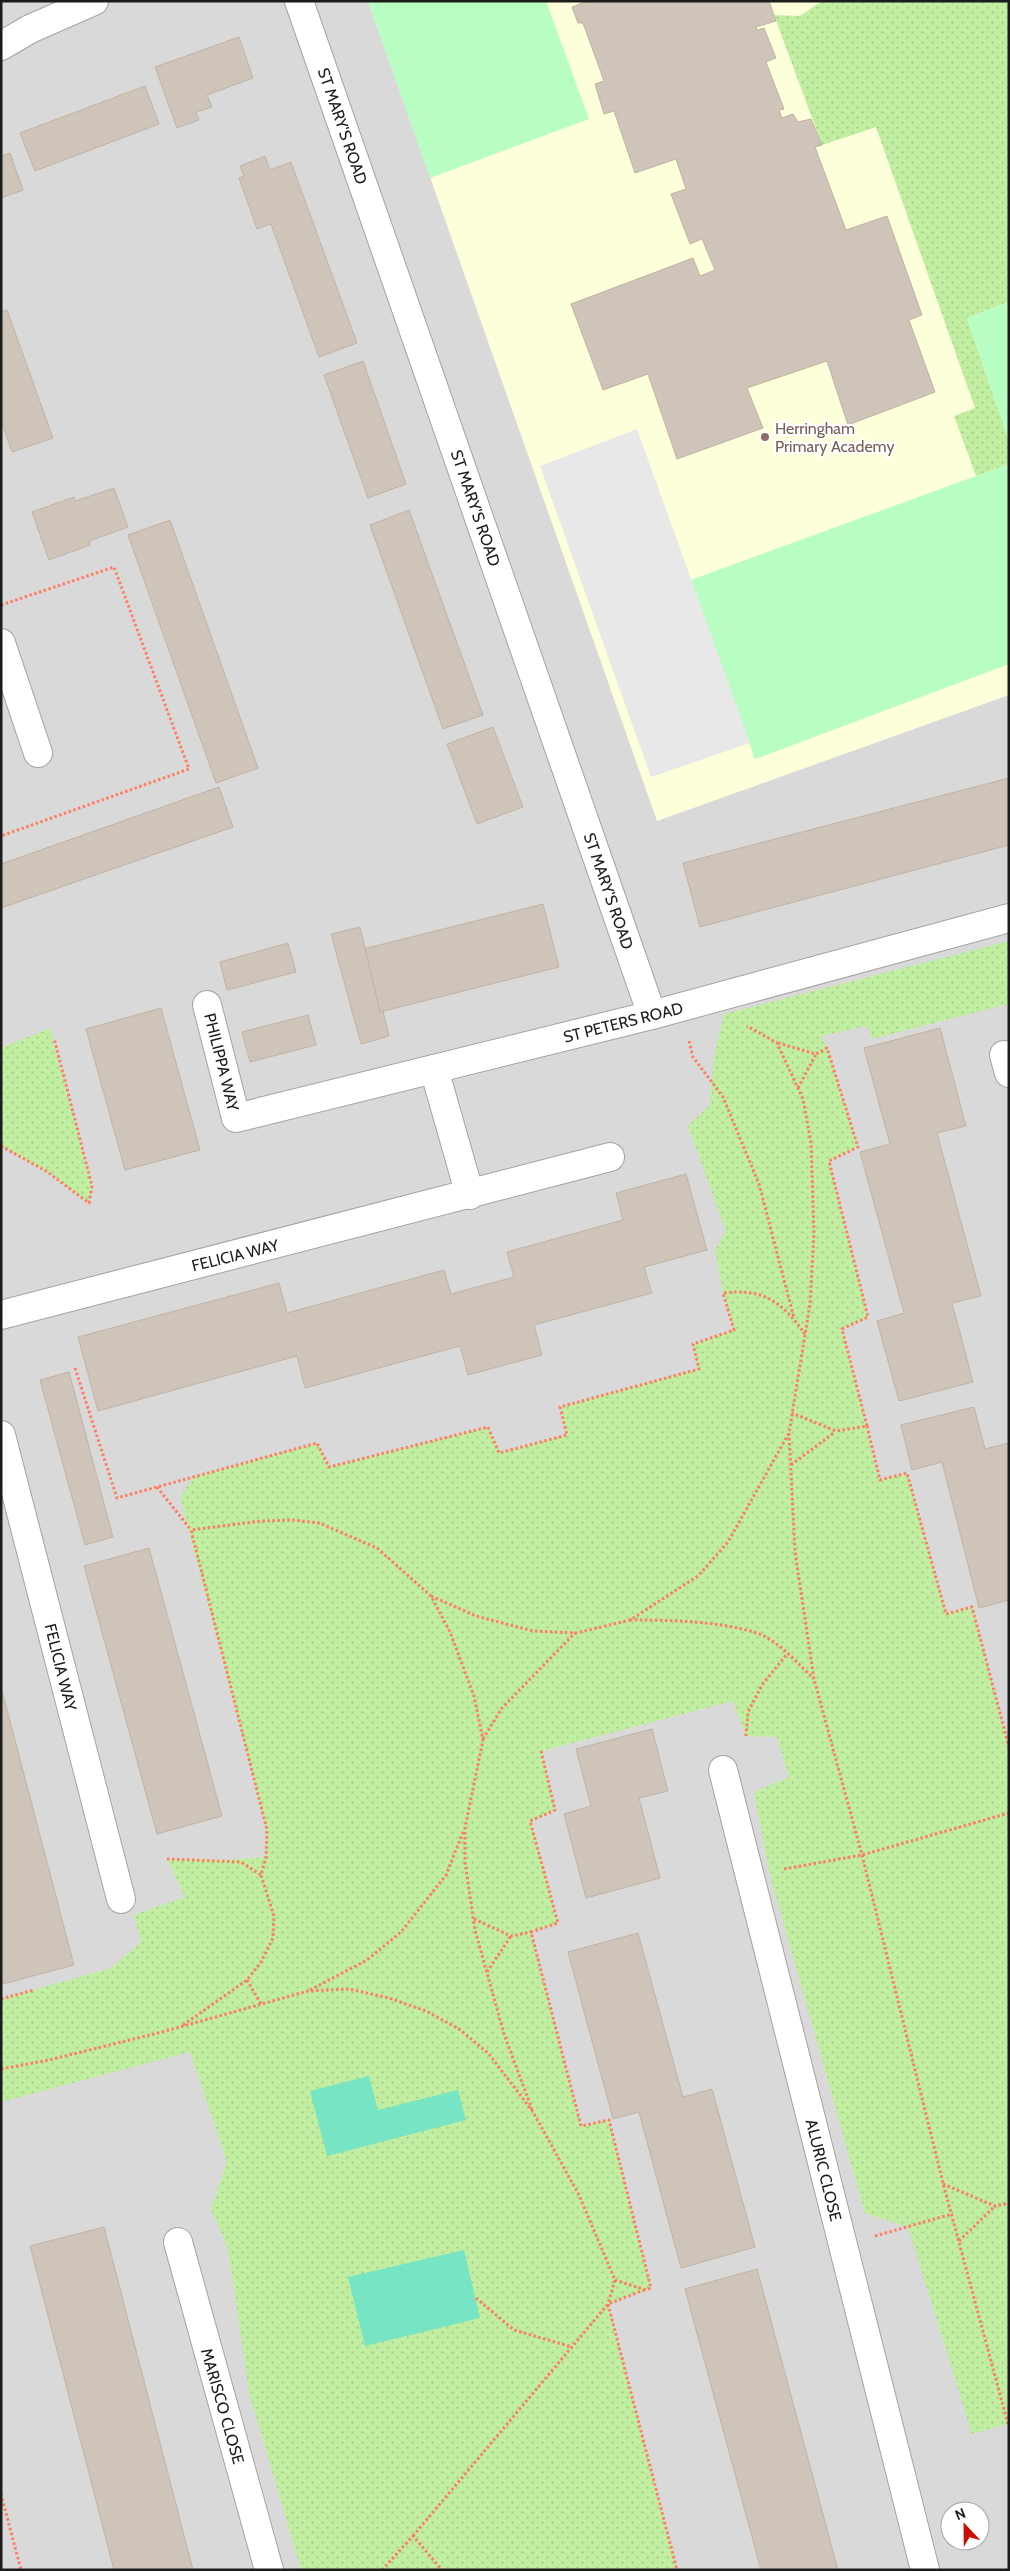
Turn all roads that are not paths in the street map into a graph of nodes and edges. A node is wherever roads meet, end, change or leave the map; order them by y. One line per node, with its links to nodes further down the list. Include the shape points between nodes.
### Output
1 (94, 1): 3 (street, via 30,29)
2 (300, 1): 9 (street, ST MARY'S ROAD)
3 (1, 46)
4 (1, 643): 5 (street)
5 (11, 707): 6 (street)
6 (38, 753)
7 (1009, 918): 9 (street, ST PETERS ROAD)
8 (207, 1005): 11 (street, PHILIPPA WAY)
9 (652, 1015): 10 (street, ST PETERS ROAD)
10 (434, 1069): 11 (street, ST PETERS ROAD); 13 (street)
11 (236, 1118)
12 (610, 1157): 13 (street, FELICIA WAY)
13 (470, 1195): 14 (street, FELICIA WAY)
14 (1, 1315)
15 (1, 1435): 17 (street, FELICIA WAY)
16 (723, 1770): 20 (street, ALURIC CLOSE)
17 (121, 1900)
18 (178, 2242): 19 (street, MARISCO CLOSE)
19 (269, 2570)
20 (924, 2570)

